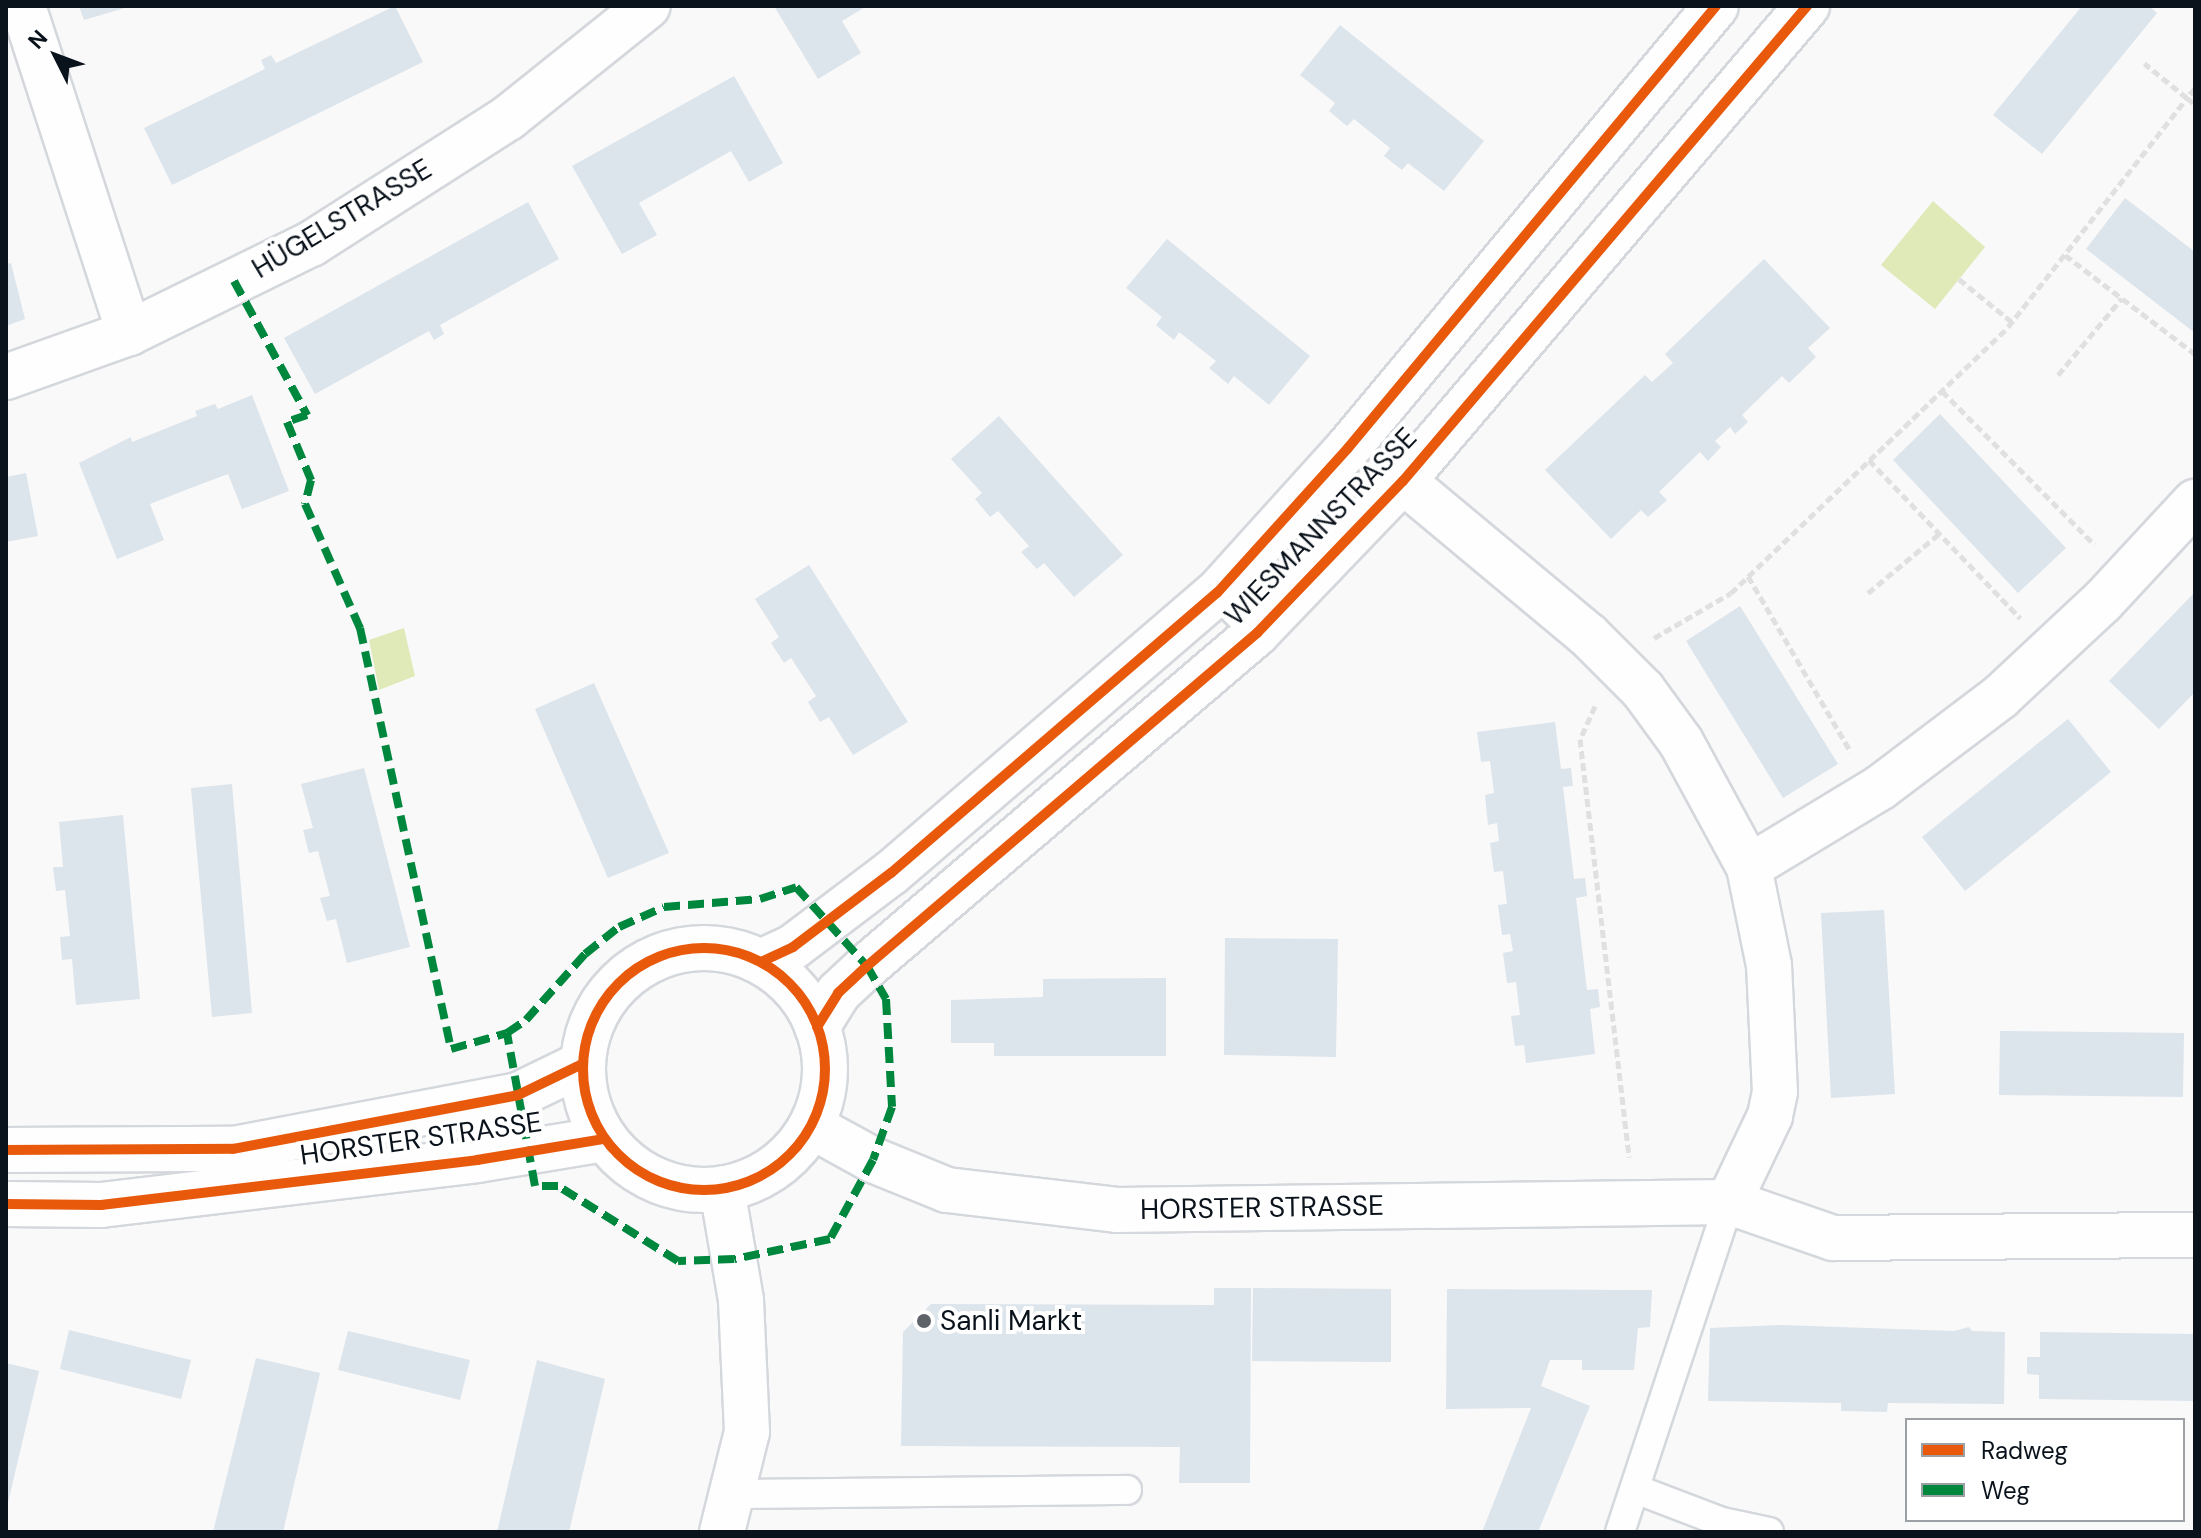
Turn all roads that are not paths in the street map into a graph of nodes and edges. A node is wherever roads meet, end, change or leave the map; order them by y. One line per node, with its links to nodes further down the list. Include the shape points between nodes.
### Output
1 (23, 6): 5 (main road)
2 (648, 6): 5 (main road, HÜGELSTRASSE, via 508,118 311,244)
3 (1716, 6): 9 (main road, WIESMANNSTRASSE, via 1348,448)
4 (1807, 6): 7 (main road, WIESMANNSTRASSE)
5 (129, 333): 6 (main road, HÜGELSTRASSE)
6 (6, 377)
7 (1403, 481): 10 (main road, WIESMANNSTRASSE); 11 (main road, via 1615,661 1681,742)
8 (2195, 502): 11 (main road, via 2000,697 1874,791)
9 (1217, 593): 10 (lane); 12 (main road, WIESMANNSTRASSE, via 891,873 793,947)
10 (1257, 633): 13 (main road, WIESMANNSTRASSE, via 867,966 838,993)
11 (1749, 867): 19 (main road, via 1769,965 1775,1092 1770,1116)
12 (761, 962): 13 (main road, via 784,977 809,1007); 14 (main road, via 715,947 676,950 641,964 611,989 591,1021)
13 (817, 1027): 15 (main road, via 825,1081)
14 (582, 1064): 16 (main road, via 585,1097); 17 (main road, HORSTER STRASSE, via 518,1095 233,1149)
15 (811, 1126): 18 (main road, via 795,1150 766,1175); 19 (main road, HORSTER STRASSE, via 873,1160 947,1190 1117,1210)
16 (604, 1139): 18 (main road, via 623,1161 655,1182 692,1191); 20 (main road, HORSTER STRASSE, via 477,1160 101,1205)
17 (6, 1150)
18 (722, 1189): 24 (main road, via 741,1300 747,1432)
19 (1729, 1202): 21 (main road, HORSTER STRASSE, via 1833,1238); 23 (lane)
20 (6, 1204)
21 (2195, 1235)
22 (1127, 1490): 24 (lane)
23 (1638, 1490): 25 (lane); 26 (lane, via 1722,1522)
24 (726, 1513)
25 (1620, 1532)
26 (1769, 1532)

